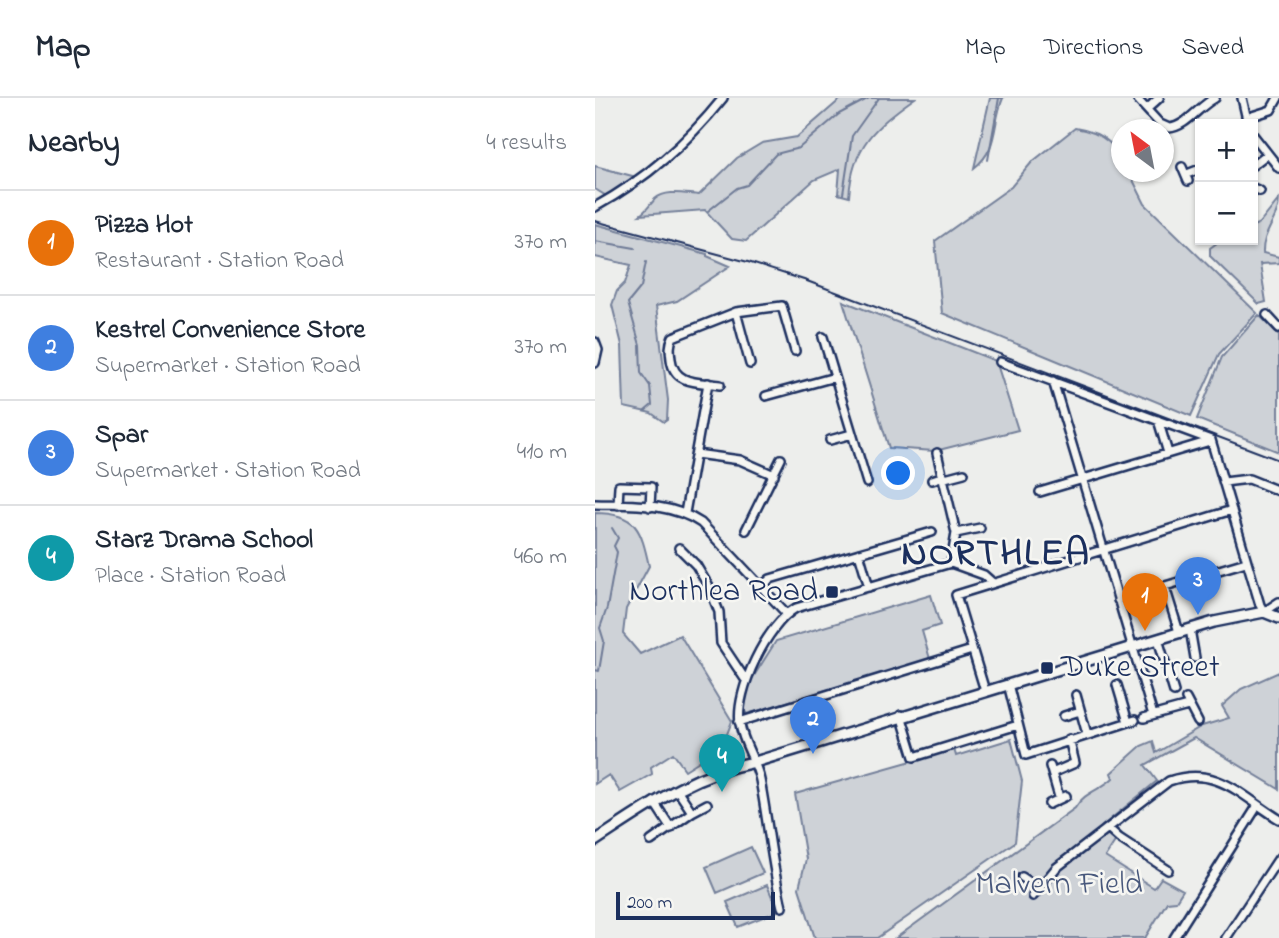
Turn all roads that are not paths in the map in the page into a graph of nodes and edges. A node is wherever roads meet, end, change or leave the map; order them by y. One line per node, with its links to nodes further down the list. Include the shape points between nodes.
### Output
1 (723, 98): 17 (street, via 663,162)
2 (1159, 98): 7 (street)
3 (1215, 98): 7 (street, via 1174,128 1160,124)
4 (1242, 98): 9 (street)
5 (1277, 98): 8 (street)
6 (1138, 100): 7 (street)
7 (1147, 109)
8 (1276, 110): 10 (street)
9 (1247, 119)
10 (1252, 119)
11 (1258, 143): 12 (street)
12 (1266, 155): 13 (street); 15 (street)
13 (1258, 161)
14 (1182, 167): 16 (street, via 1187,178)
15 (1279, 168)
16 (1195, 172)
17 (595, 207)
18 (736, 312): 23 (street, via 782,306); 26 (street); 29 (street, via 681,332 670,343 675,374 680,379)
19 (1266, 315): 20 (street)
20 (1279, 328)
21 (823, 337): 27 (street)
22 (595, 342): 25 (street)
23 (795, 351)
24 (1000, 362): 28 (street)
25 (595, 363)
26 (750, 364)
27 (835, 377): 31 (street); 33 (street)
28 (1053, 381): 32 (street); 43 (street)
29 (708, 383): 30 (street); 38 (street)
30 (720, 385)
31 (766, 397)
32 (1158, 421): 35 (street); 37 (street)
33 (852, 434): 34 (street); 46 (street)
34 (830, 440)
35 (1211, 440): 37 (street); 45 (street)
36 (937, 453): 42 (street)
37 (1168, 453): 43 (street)
38 (696, 454): 41 (street, via 740,460); 53 (street)
39 (781, 459): 41 (street)
40 (964, 472): 42 (street)
41 (774, 475): 55 (street)
42 (945, 477): 44 (street); 57 (street)
43 (1082, 479): 48 (street); 59 (street)
44 (932, 480)
45 (1224, 482): 47 (street, via 1249,480); 52 (street)
46 (867, 483)
47 (1279, 491)
48 (1040, 492)
49 (595, 504): 50 (street)
50 (618, 505): 51 (street); 51 (street, via 619,486 651,487)
51 (650, 507): 53 (street)
52 (1232, 510): 59 (street); 61 (street)
53 (685, 513): 64 (street, via 701,523)
54 (980, 528): 57 (street)
55 (746, 530)
56 (932, 532): 60 (street)
57 (956, 533): 62 (street)
58 (679, 548): 78 (street, via 709,587 719,612 721,643)
59 (1103, 550): 63 (street); 67 (street)
60 (859, 553): 64 (street, via 770,579); 65 (street)
61 (1246, 562): 66 (street); 69 (street)
62 (951, 563): 63 (street); 65 (street)
63 (993, 583): 76 (street, via 956,595)
64 (761, 587): 70 (street)
65 (869, 587): 70 (street)
66 (1165, 587): 67 (street); 73 (street)
67 (1118, 600): 75 (street)
68 (1279, 602): 69 (street)
69 (1264, 612): 71 (main road); 72 (main road)
70 (786, 614): 78 (street)
71 (1279, 618)
72 (1190, 629): 73 (main road); 77 (street)
73 (1178, 632): 74 (main road)
74 (1158, 639): 75 (main road); 82 (street)
75 (1132, 647): 79 (main road); 88 (street)
76 (972, 650): 81 (street); 91 (street)
77 (1195, 659)
78 (745, 679): 91 (street)
79 (1008, 684): 81 (main road); 93 (street)
80 (1117, 685): 84 (street)
81 (985, 691): 87 (main road)
82 (1174, 692)
83 (1076, 695): 86 (street)
84 (1121, 699): 85 (street); 94 (street, via 1131,721)
85 (1112, 702)
86 (1080, 711): 89 (street); 94 (street)
87 (901, 715): 93 (street, via 914,757); 96 (main road)
88 (1153, 715): 90 (street); 92 (street, via 1187,703)
89 (1064, 716)
90 (1144, 718)
91 (739, 722): 96 (street)
92 (1198, 722)
93 (1018, 725): 95 (street, via 1026,755)
94 (1087, 734): 95 (street)
95 (1069, 739): 100 (street, via 1075,769 1051,769 1063,797)
96 (755, 762): 98 (main road, via 703,775); 113 (street)
97 (680, 794): 102 (street)
98 (654, 802): 104 (street); 106 (main road)
99 (707, 804): 102 (street)
100 (1049, 804)
101 (1258, 805): 103 (street); 105 (street, via 1206,775 1188,774 1168,781); 114 (street)
102 (692, 812): 104 (street)
103 (1279, 819)
104 (671, 828): 107 (street)
105 (1108, 828): 109 (street); 111 (street)
106 (595, 841)
107 (651, 841)
108 (1279, 858): 115 (street)
109 (1168, 870)
110 (1022, 877): 111 (street)
111 (1037, 887): 112 (street)
112 (1033, 896)
113 (782, 907)
114 (1174, 938)
115 (1226, 938)

